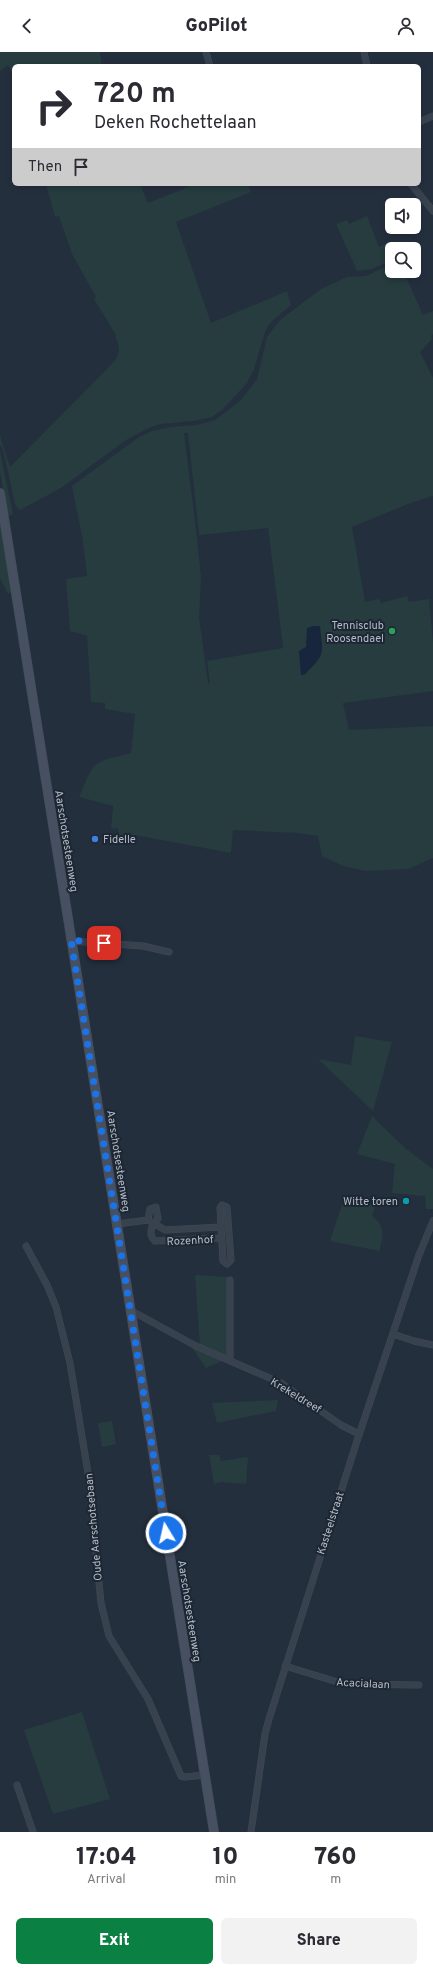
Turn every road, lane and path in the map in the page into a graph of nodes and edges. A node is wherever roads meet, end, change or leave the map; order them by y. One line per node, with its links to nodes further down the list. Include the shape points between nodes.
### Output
1 (206, 52): 3 (street)
2 (364, 52): 4 (street)
3 (209, 64)
4 (367, 64)
5 (433, 116): 6 (street)
6 (421, 121)
7 (413, 186): 8 (street)
8 (433, 211)
9 (0, 493): 10 (main road, Aarschotsesteenweg)
10 (71, 940): 11 (street, via 143,946); 14 (main road, Aarschotsesteenweg)
11 (169, 952)
12 (150, 1221): 14 (street, Rozenhof); 15 (street, Rozenhof, via 165,1230); 16 (street, Rozenhof, via 152,1239 155,1241)
13 (433, 1221): 20 (street, Kasteelstraat)
14 (117, 1224): 19 (main road, Aarschotsesteenweg)
15 (221, 1227): 16 (street, Rozenhof); 16 (street, Rozenhof, via 220,1208 224,1205 228,1207 230,1263 227,1264 222,1261)
16 (221, 1238)
17 (26, 1246): 26 (street, Oude Aarschotsebaan, via 56,1307 70,1363 88,1472 101,1603 109,1636 148,1699 181,1776)
18 (230, 1280): 22 (street)
19 (130, 1310): 22 (street, Krekeldreef, via 196,1346); 26 (main road, Aarschotsesteenweg)
20 (393, 1334): 21 (street); 23 (street, Kasteelstraat)
21 (433, 1345)
22 (230, 1361): 23 (street, Krekeldreef, via 281,1383 341,1425)
23 (359, 1434): 24 (street, Kasteelstraat)
24 (285, 1666): 25 (street, Acacialaan, via 344,1684); 30 (street, Kasteelstraat, via 265,1734)
25 (419, 1685)
26 (204, 1775): 29 (main road, Aarschotsesteenweg)
27 (17, 1785): 28 (street)
28 (33, 1832)
29 (214, 1832)
30 (251, 1832)

